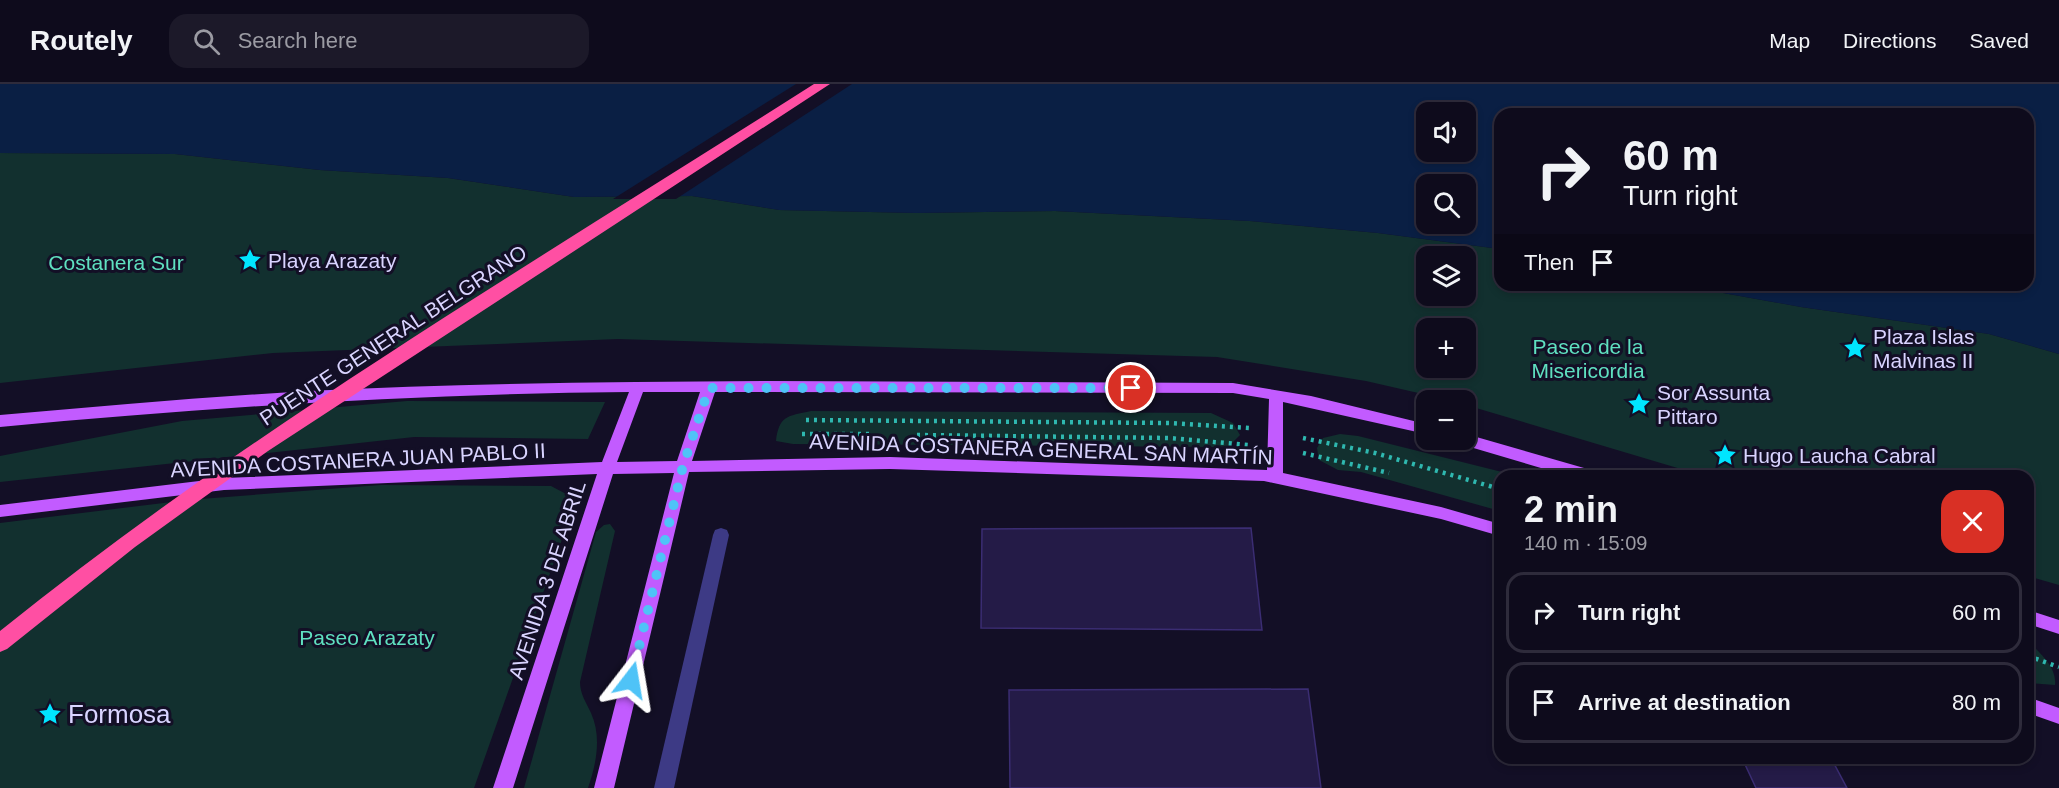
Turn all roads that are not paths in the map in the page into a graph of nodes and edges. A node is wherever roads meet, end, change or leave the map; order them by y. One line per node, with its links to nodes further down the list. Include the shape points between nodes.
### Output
1 (823, 84): 17 (highway, PUENTE GENERAL BELGRANO, via 213,479 108,556)
2 (638, 387): 3 (main road); 5 (main road, via 312,394); 9 (main road, AVENIDA 3 DE ABRIL)
3 (709, 388): 4 (main road, via 1233,388); 8 (main road)
4 (1276, 395): 6 (main road); 11 (main road)
5 (0, 421)
6 (1416, 426)
7 (1476, 443): 10 (main road)
8 (683, 466): 9 (main road, AVENIDA COSTANERA JUAN PABLO II); 11 (main road, AVENIDA COSTANERA GENERAL SAN MARTÍN, via 890,463); 21 (main road)
9 (607, 468): 12 (main road, AVENIDA COSTANERA JUAN PABLO II, via 224,484); 20 (main road, AVENIDA 3 DE ABRIL)
10 (1570, 470)
11 (1275, 477): 13 (main road, AVENIDA COSTANERA GENERAL SAN MARTÍN)
12 (0, 511)
13 (1494, 528)
14 (721, 535): 22 (street)
15 (2034, 619): 16 (main road)
16 (2059, 627)
17 (0, 643)
18 (2034, 707): 19 (main road)
19 (2059, 716)
20 (503, 788)
21 (604, 788)
22 (664, 788)

